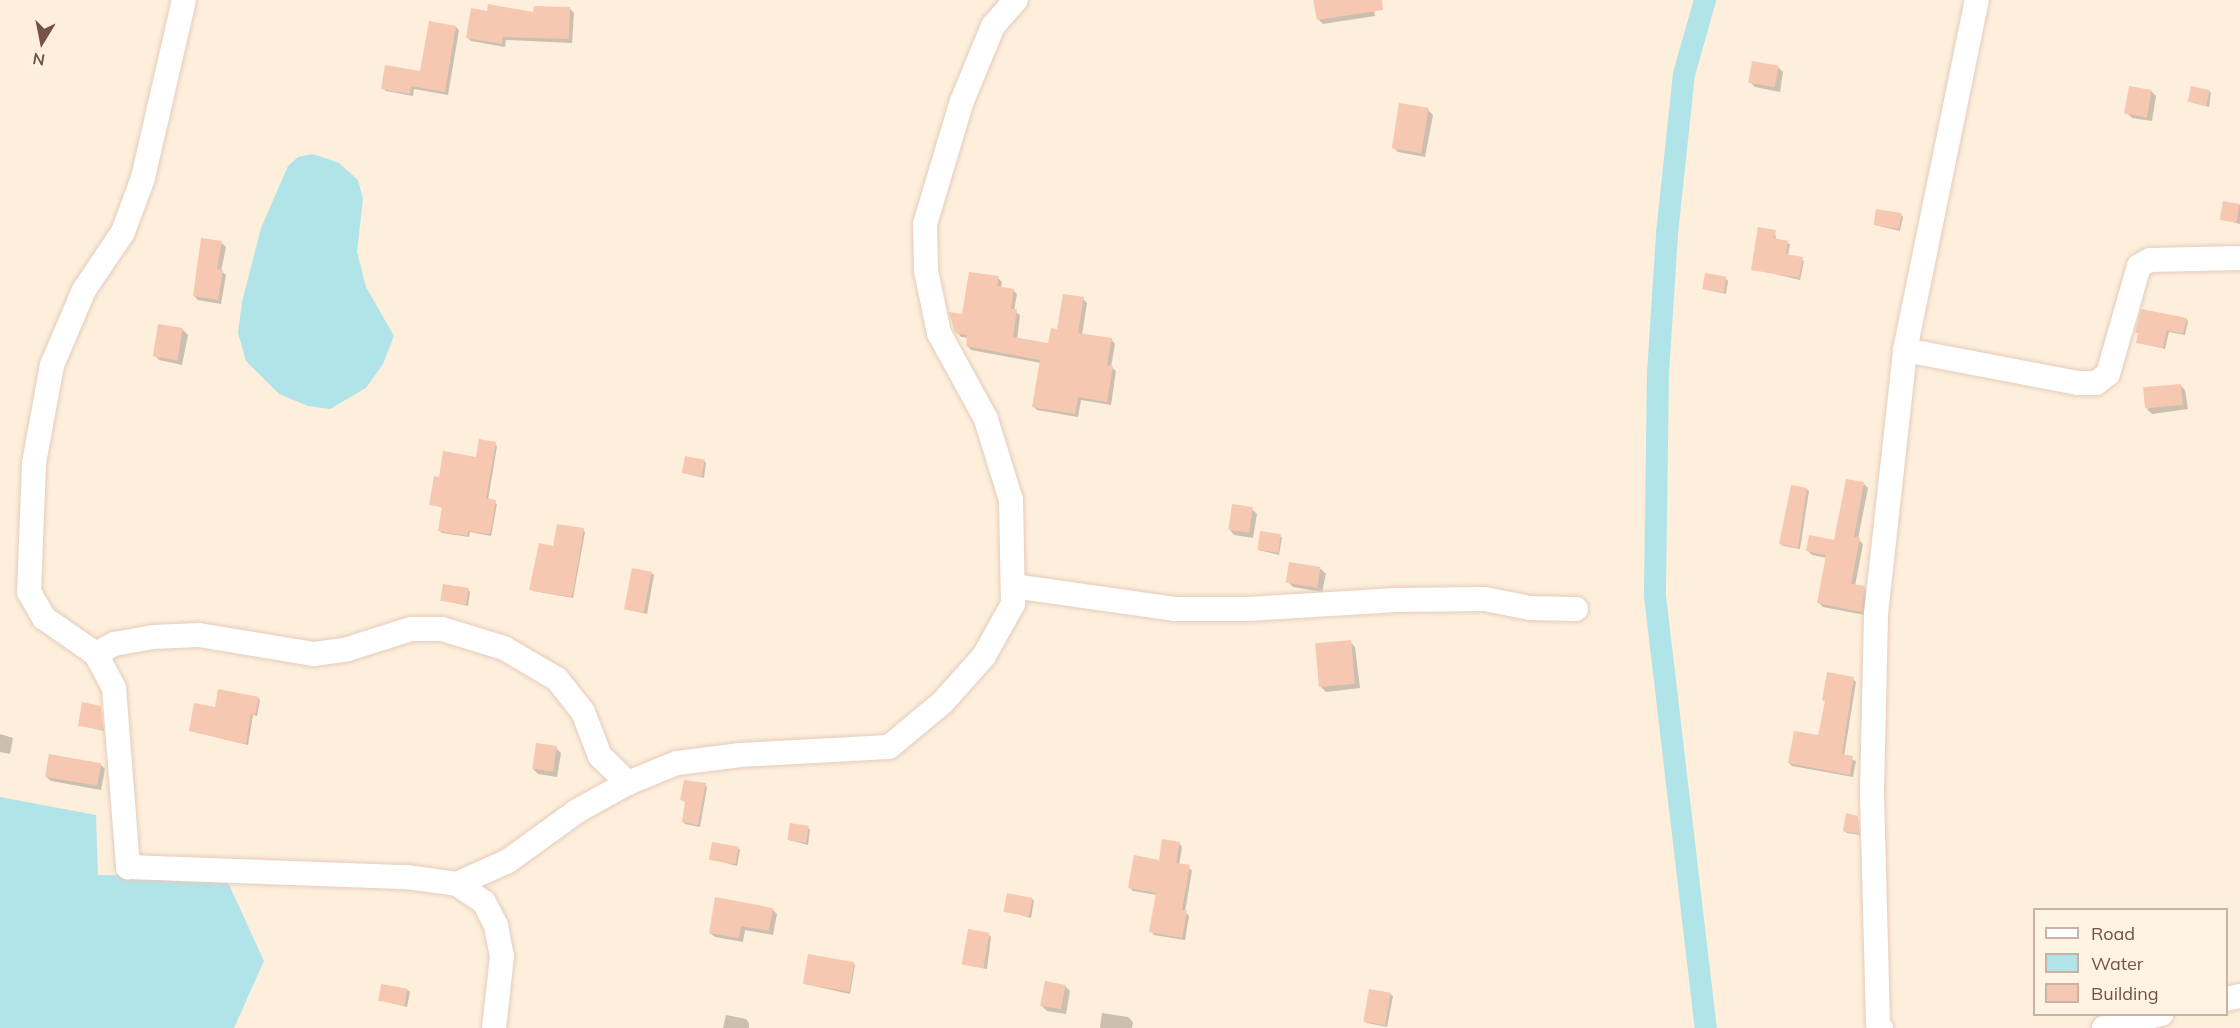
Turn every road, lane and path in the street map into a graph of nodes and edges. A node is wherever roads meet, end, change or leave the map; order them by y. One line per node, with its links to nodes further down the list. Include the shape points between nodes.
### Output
1 (184, 0): 8 (street, via 143,178 123,232 84,290 52,365 34,463 29,592 44,618)
2 (1016, 0): 6 (street, via 993,26 962,101 926,224 926,271 939,333 986,418 1011,500)
3 (1977, 0): 5 (street)
4 (2240, 258): 5 (street, via 2158,259 2139,266 2108,374 2096,382 2078,383)
5 (1905, 350): 13 (street, via 1876,614 1872,792)
6 (1013, 586): 7 (street, via 1174,609 1485,599 1530,608); 9 (street, via 1013,604 984,656 943,702 889,747 740,755 677,763)
7 (1576, 609)
8 (96, 654): 9 (street, via 114,644 199,635 314,654 348,649 411,629 442,629 504,648 557,679 583,712 600,756); 10 (street, via 114,688 128,867 407,877)
9 (628, 783): 10 (street, via 577,811 508,861)
10 (457, 884): 12 (street, via 484,902 496,926 502,956)
11 (2153, 1016): 14 (street)
12 (494, 1028)
13 (1881, 1028)
14 (2104, 1028)

